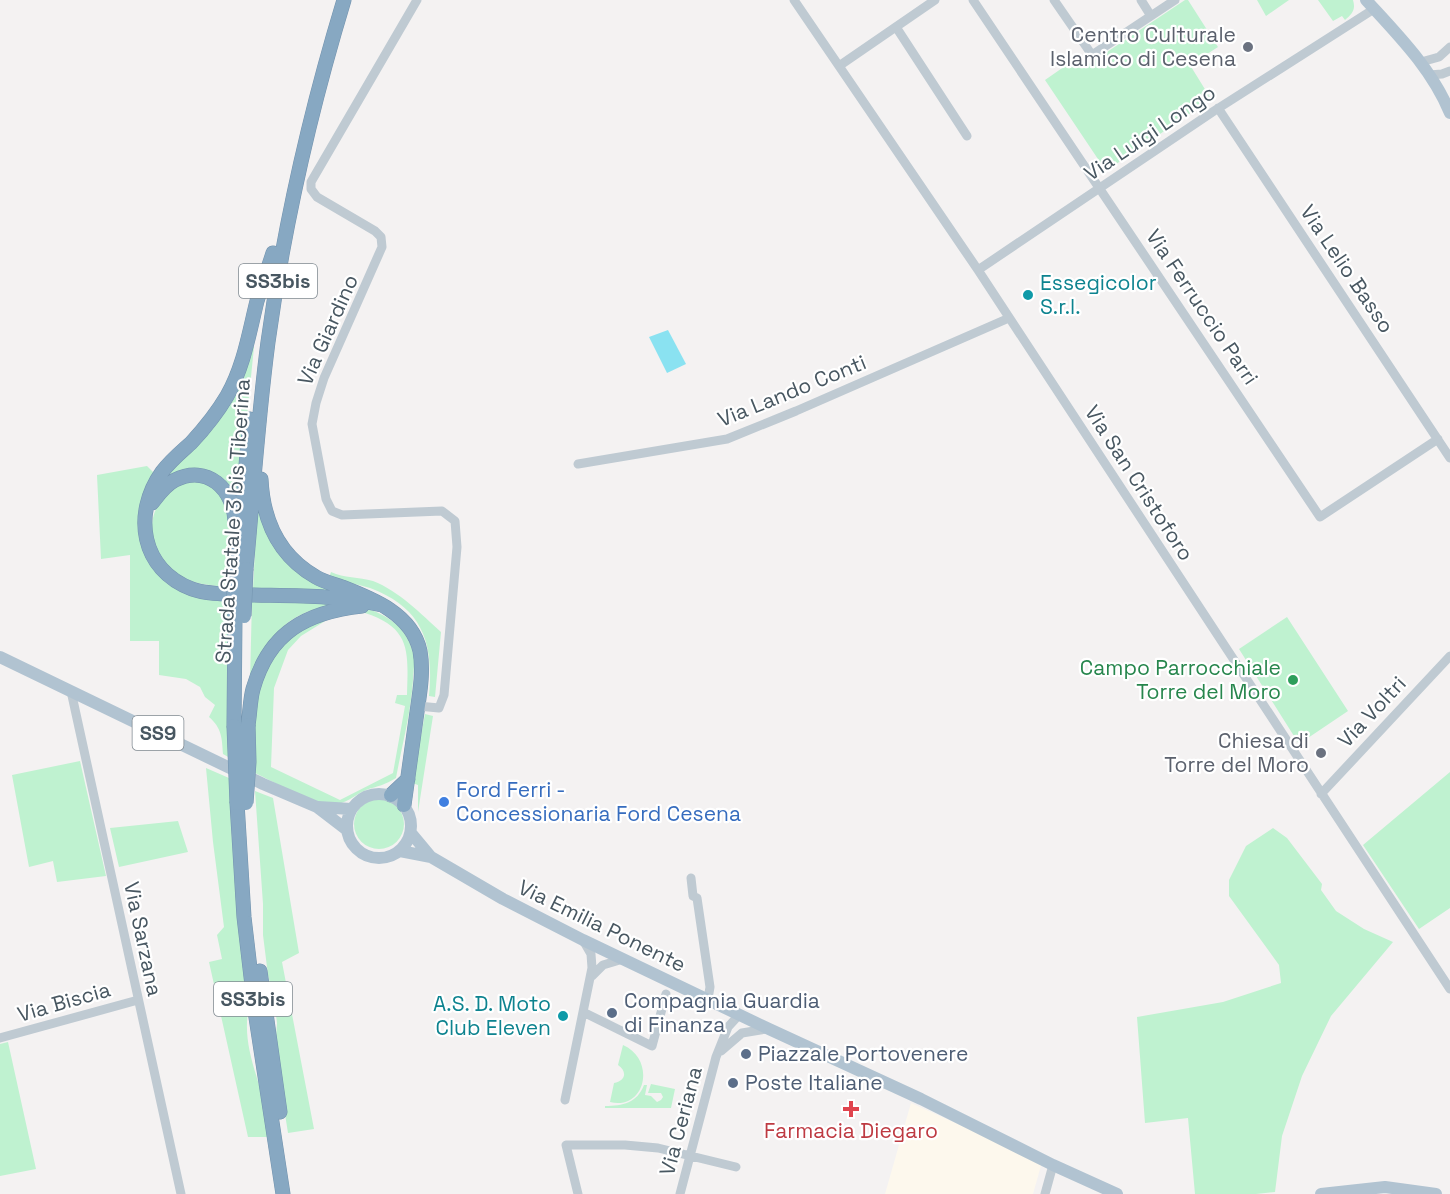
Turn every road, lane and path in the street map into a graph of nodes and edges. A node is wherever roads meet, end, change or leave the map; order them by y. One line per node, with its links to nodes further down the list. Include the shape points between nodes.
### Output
1 (335, 0): 22 (highway, Strada Statale 3 bis Tiberina / SS3bis, via 298,131)
2 (344, 0): 25 (highway, Strada Statale 3 bis Tiberina / SS3bis, via 294,192)
3 (417, 0): 35 (street, Via Giardino, via 310,182 317,197 375,231 381,237 382,247 316,403 312,424 326,499 332,511 342,515 442,510 455,521 457,547 444,695 439,708)
4 (794, 0): 15 (street, Via San Cristoforo)
5 (935, 0): 12 (street)
6 (973, 0): 21 (street, Via Ferruccio Parri)
7 (1054, 0): 11 (street, via 1092,55)
8 (1141, 0): 11 (street)
9 (1175, 0): 11 (street)
10 (1370, 5): 14 (main road); 18 (street, Via Luigi Longo)
11 (1151, 16)
12 (896, 27): 15 (street); 20 (street)
13 (1450, 48): 14 (street, via 1439,57)
14 (1421, 62): 17 (main road)
15 (839, 66): 23 (street, Via San Cristoforo)
16 (1450, 71): 17 (street)
17 (1430, 75): 19 (main road)
18 (1218, 108): 21 (street, Via Luigi Longo); 26 (street, Via Lelio Basso)
19 (1450, 113)
20 (967, 136)
21 (1101, 188): 23 (street, Via Luigi Longo); 26 (street, Via Ferruccio Parri, via 1320,518)
22 (273, 253): 29 (highway, via 242,361 227,396 210,421 164,470); 30 (highway, Strada Statale 3 bis Tiberina / SS3bis, via 251,407)
23 (978, 270): 24 (street, Via San Cristoforo)
24 (1009, 318): 28 (street, Via Lando Conti, via 727,439); 38 (street, Via San Cristoforo)
25 (260, 408): 30 (highway, Strada Statale 3 bis Tiberina / SS3bis); 31 (highway, via 263,502 268,523 280,545 296,564 318,578)
26 (1438, 440): 27 (street, Via Lelio Basso)
27 (1448, 453)
28 (578, 464)
29 (147, 509): 30 (highway, via 176,480 192,475 220,484 230,496 235,518); 31 (highway, via 147,546 156,564 172,580 193,590 339,598)
30 (239, 569): 36 (highway, Strada Statale 3 bis Tiberina / SS3bis, bridge)
31 (382, 605): 35 (highway, via 412,631 419,650 422,673); 36 (highway, via 324,612 289,630 261,666)
32 (1450, 656): 38 (street, Via Voltri)
33 (0, 657): 34 (main road, SS9)
34 (71, 691): 42 (main road, SS9); 56 (street, Via Sarzana)
35 (418, 706): 37 (highway)
36 (242, 726): 40 (highway, bridge, via 249,762)
37 (408, 779): 39 (highway); 41 (highway)
38 (1321, 794): 53 (street, Via San Cristoforo)
39 (391, 795): 41 (main road); 43 (main road, via 368,795)
40 (241, 803): 70 (highway, SS3bis, via 244,917); 71 (highway, SS3bis, via 264,1011)
41 (404, 805): 45 (main road, via 412,823)
42 (317, 807): 43 (main road, SS9); 44 (main road, SS9)
43 (351, 809): 44 (main road)
44 (347, 830): 46 (main road, via 354,847 368,856 388,857)
45 (411, 833): 46 (main road); 47 (main road, Via Emilia Ponente)
46 (400, 851): 47 (main road, Via Emilia Ponente)
47 (431, 857): 49 (main road, Via Emilia Ponente)
48 (691, 878): 55 (street, via 710,987)
49 (583, 940): 50 (main road, Via Emilia Ponente); 52 (street)
50 (603, 950): 51 (main road, Via Emilia Ponente); 52 (street)
51 (623, 959): 52 (street); 55 (main road, Via Emilia Ponente)
52 (595, 969): 58 (street)
53 (1450, 988)
54 (666, 994): 58 (street, via 652,1046)
55 (708, 999): 57 (main road, Via Emilia Ponente)
56 (138, 1000): 63 (street, Via Biscia); 69 (street, Via Sarzana)
57 (723, 1007): 59 (main road, Via Emilia Ponente); 60 (street)
58 (583, 1012): 65 (street)
59 (740, 1015): 60 (street, Via Ceriana); 61 (main road, Via Emilia Ponente); 62 (street)
60 (728, 1027): 64 (street, Via Ceriana)
61 (770, 1029): 62 (street); 67 (main road, Via Emilia Ponente)
62 (738, 1035): 64 (street, Via Ceriana)
63 (0, 1038)
64 (716, 1057): 66 (street, Via Ceriana)
65 (564, 1100)
66 (689, 1155): 68 (street); 72 (street, via 647,1147 566,1145); 73 (street, Via Ceriana)
67 (1053, 1165): 74 (street); 75 (main road, Via Emilia Ponente)
68 (736, 1167)
69 (181, 1194)
70 (283, 1194)
71 (293, 1194)
72 (578, 1194)
73 (680, 1194)
74 (1046, 1194)
75 (1117, 1194)
76 (1321, 1194): 77 (main road, via 1385,1188)
77 (1436, 1194)

